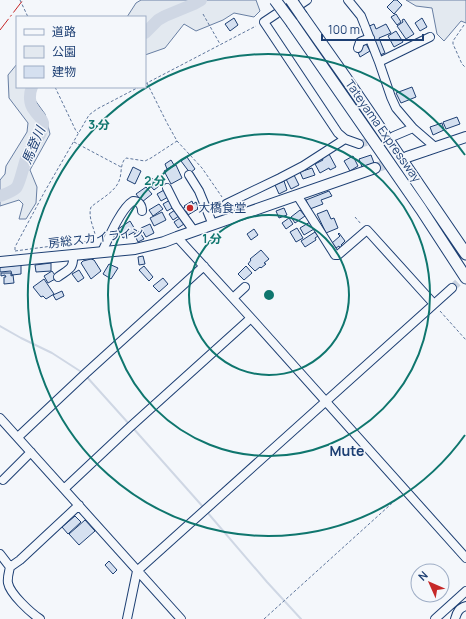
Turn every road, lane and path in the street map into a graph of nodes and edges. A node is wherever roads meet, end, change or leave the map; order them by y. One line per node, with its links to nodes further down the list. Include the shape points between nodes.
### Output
1 (20, 0): 7 (path)
2 (275, 0): 48 (highway, Tateyama Expressway, bridge)
3 (348, 0): 11 (street, via 361,16)
4 (300, 1): 42 (highway, Tateyama Expressway, bridge, via 302,16)
5 (203, 14): 12 (path)
6 (276, 14): 8 (street)
7 (28, 16)
8 (264, 22): 12 (path); 23 (street, via 338,133)
9 (464, 25): 15 (path, via 452,44)
10 (430, 36): 14 (street)
11 (370, 38): 13 (street, via 360,42); 14 (street)
12 (220, 44): 16 (path)
13 (358, 48)
14 (379, 62): 19 (street, via 396,108)
15 (466, 68)
16 (147, 83): 24 (path)
17 (55, 88): 20 (path)
18 (137, 88): 20 (path, via 89,114)
19 (413, 128): 21 (street); 27 (street)
20 (78, 134): 25 (path)
21 (394, 136)
22 (466, 136): 27 (main road)
23 (345, 139): 26 (street); 34 (street, via 303,166)
24 (177, 141): 29 (path, via 145,161 126,158); 34 (path, via 202,168)
25 (74, 142): 29 (path); 44 (path, via 15,247)
26 (359, 144)
27 (435, 147): 28 (main road)
28 (406, 157)
29 (121, 167): 44 (path, via 119,183 91,207 90,214 95,234 93,239)
30 (375, 168): 33 (main road, 房総スカイライン)
31 (189, 175): 37 (street, via 199,191)
32 (167, 188): 39 (street)
33 (297, 195): 37 (main road, 房総スカイライン); 38 (street, via 335,255)
34 (226, 204)
35 (142, 211): 41 (street, via 138,202 130,202 119,217)
36 (355, 217): 38 (path)
37 (213, 225): 39 (main road, 房総スカイライン)
38 (367, 230): 52 (street)
39 (194, 231): 40 (main road, 房総スカイライン)
40 (177, 238): 41 (main road, 房総スカイライン, via 135,249); 46 (street)
41 (102, 252): 43 (main road, 房総スカイライン)
42 (466, 254)
43 (73, 255): 44 (main road, 房総スカイライン); 47 (street, via 72,265)
44 (14, 256): 45 (main road, 房総スカイライン)
45 (0, 262)
46 (204, 266): 51 (street); 57 (street)
47 (58, 277)
48 (466, 278)
49 (245, 287): 51 (street)
50 (452, 288): 52 (street)
51 (233, 298): 53 (street)
52 (434, 304): 54 (path); 55 (street)
53 (250, 318): 55 (street); 60 (street)
54 (466, 340)
55 (326, 401): 61 (street); 66 (street)
56 (0, 418): 57 (street)
57 (18, 437): 58 (street)
58 (32, 452): 59 (street); 60 (street)
59 (3, 480)
60 (64, 489): 62 (street)
61 (406, 491): 64 (street); 72 (path)
62 (79, 506): 65 (street); 66 (street)
63 (0, 554): 65 (street)
64 (466, 558)
65 (10, 567): 69 (street, via 10,589)
66 (138, 571): 70 (street); 71 (street)
67 (466, 591): 73 (street)
68 (466, 606): 74 (street, via 458,611)
69 (37, 618)
70 (127, 619)
71 (181, 619)
72 (264, 619)
73 (435, 619)
74 (455, 619)

